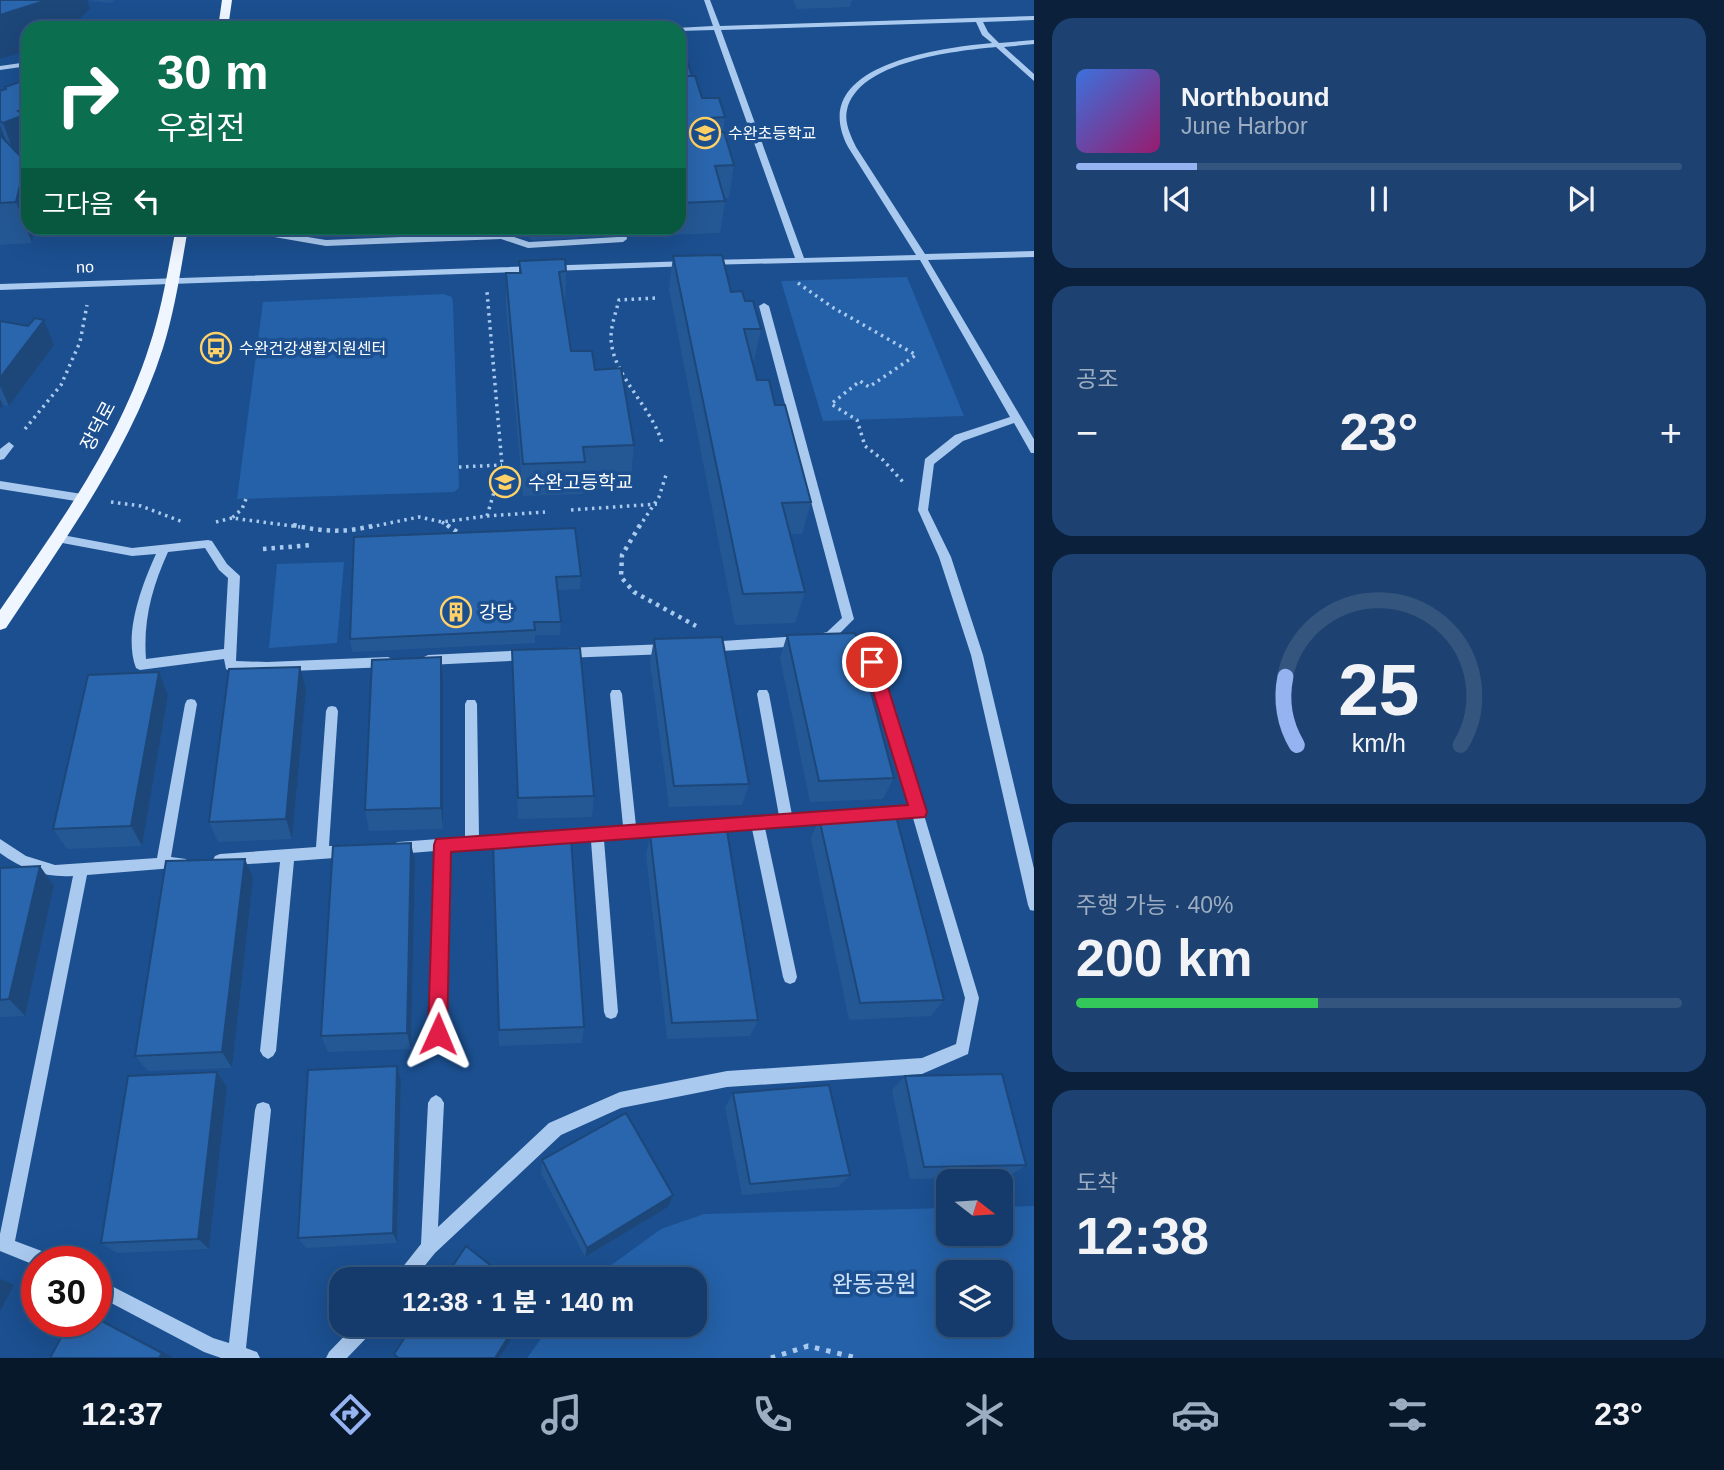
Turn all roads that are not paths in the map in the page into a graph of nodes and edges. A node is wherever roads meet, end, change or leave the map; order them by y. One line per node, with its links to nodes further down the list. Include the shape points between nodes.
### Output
1 (227, 0): 5 (main road)
2 (707, 0): 6 (street)
3 (1034, 18): 4 (street)
4 (979, 20): 6 (street); 9 (street)
5 (224, 21)
6 (717, 28): 7 (street); 20 (street)
7 (686, 29)
8 (1034, 42): 9 (street)
9 (997, 45): 12 (street); 19 (street, via 915,58 876,71 854,90 843,109 846,135)
10 (21, 66): 11 (street)
11 (0, 68)
12 (1034, 80)
13 (181, 235): 21 (main road, 장덕로)
14 (280, 235): 15 (street, via 326,243)
15 (453, 235)
16 (507, 235): 17 (street, via 528,245 623,239)
17 (622, 235)
18 (1034, 254): 19 (street)
19 (924, 257): 20 (street); 24 (street)
20 (800, 260): 21 (street)
21 (172, 280): 22 (street, no); 29 (main road, 장덕로, via 156,349 127,420)
22 (0, 287)
23 (764, 306): 34 (street, via 848,619 830,636 793,643)
24 (1016, 419): 26 (street); 60 (street, via 959,438 929,462 923,510 945,557 977,655)
25 (9, 446): 27 (street)
26 (1034, 450)
27 (0, 456)
28 (0, 485): 29 (street)
29 (82, 498): 30 (main road, 장덕로)
30 (57, 538): 31 (street, via 132,552); 32 (main road, 장덕로)
31 (164, 549): 35 (street, via 208,544 234,576); 35 (street, via 148,581 136,634 140,665)
32 (0, 623)
33 (678, 648): 37 (street)
34 (691, 648)
35 (230, 653): 39 (street, via 230,666)
36 (541, 654): 38 (street)
37 (555, 654)
38 (418, 660)
39 (404, 661)
40 (872, 662): 46 (street)
41 (616, 694): 49 (street)
42 (763, 694): 47 (street)
43 (191, 704): 58 (street)
44 (471, 705): 51 (street)
45 (332, 711): 56 (street)
46 (918, 812): 47 (street); 68 (street, via 972,998 963,1049 922,1066 727,1079 620,1100 555,1129)
47 (787, 821): 48 (street)
48 (757, 823): 49 (street); 61 (street)
49 (629, 832): 50 (street)
50 (597, 834): 51 (street); 62 (street)
51 (472, 843): 53 (street)
52 (0, 845): 59 (street, via 22,861 55,871)
53 (442, 845): 54 (street); 63 (street)
54 (389, 848)
55 (362, 850): 56 (street)
56 (323, 853): 57 (street)
57 (288, 856): 58 (street); 64 (street)
58 (163, 864): 59 (street)
59 (81, 870): 67 (street)
60 (1034, 905)
61 (790, 977)
62 (611, 1012)
63 (438, 1034)
64 (268, 1051)
65 (436, 1102): 68 (street)
66 (263, 1110): 73 (street)
67 (3, 1244): 69 (street)
68 (429, 1247): 70 (street)
69 (21, 1251)
70 (413, 1267)
71 (112, 1294): 73 (street, via 210,1346)
72 (355, 1337): 74 (street)
73 (244, 1356)
74 (335, 1358)

